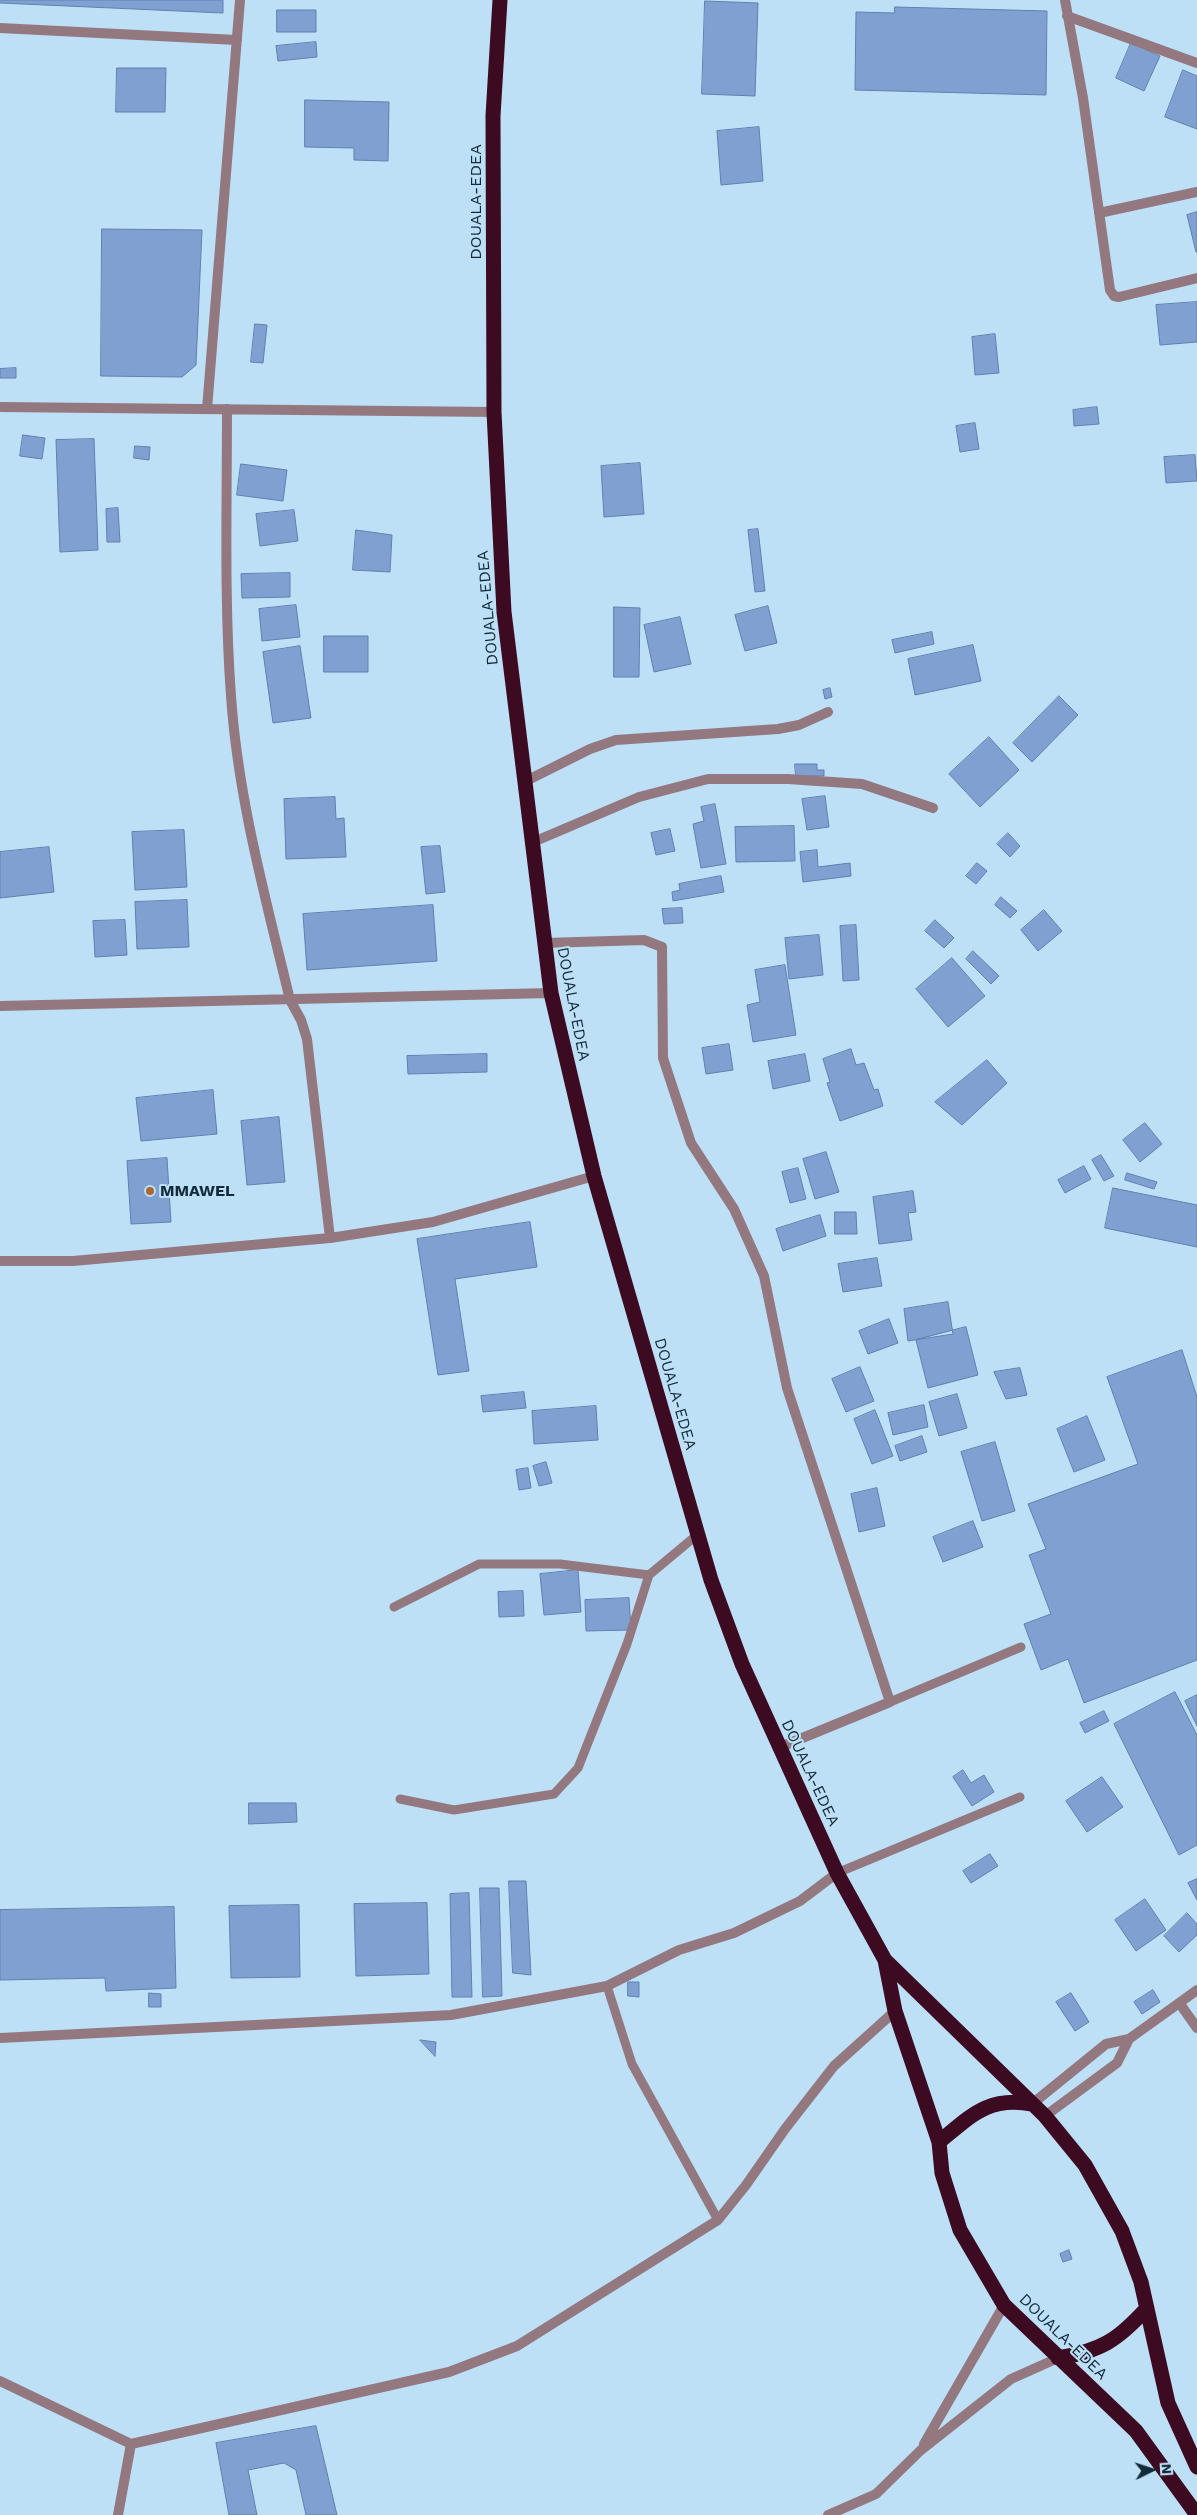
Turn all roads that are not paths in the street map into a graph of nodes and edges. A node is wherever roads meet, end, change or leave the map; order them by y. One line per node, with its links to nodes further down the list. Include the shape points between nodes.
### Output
1 (240, 0): 6 (street)
2 (500, 0): 14 (highway, DOUALA-EDEA, via 493,116)
3 (1065, 0): 4 (street)
4 (1067, 16): 7 (street); 9 (street)
5 (0, 28): 6 (street)
6 (237, 40): 12 (street)
7 (1197, 63)
8 (1197, 192): 9 (street)
9 (1099, 213): 10 (street, via 1110,290 1114,296)
10 (1197, 278)
11 (0, 407): 12 (street)
12 (207, 409): 13 (street)
13 (227, 409): 14 (street); 21 (street, via 226,599 231,698 255,854)
14 (494, 412): 16 (highway, DOUALA-EDEA, via 504,612)
15 (828, 712): 16 (street, via 778,730 616,740 590,749)
16 (524, 782): 18 (highway, DOUALA-EDEA)
17 (934, 808): 18 (street, via 862,784 788,779 708,780 640,797)
18 (531, 843): 19 (highway, DOUALA-EDEA)
19 (544, 943): 20 (highway, DOUALA-EDEA); 30 (street, via 644,940 662,947 663,1058 691,1143 734,1209 764,1276 787,1388)
20 (551, 993): 21 (street); 23 (highway, DOUALA-EDEA)
21 (290, 1000): 22 (street); 24 (street, via 302,1020 306,1039)
22 (0, 1006)
23 (594, 1176): 24 (street, via 433,1222); 26 (highway, DOUALA-EDEA)
24 (330, 1238): 25 (street, via 73,1261)
25 (0, 1261)
26 (698, 1535): 27 (lane); 31 (highway, DOUALA-EDEA, via 742,1664)
27 (649, 1575): 28 (lane, via 560,1564 480,1564); 33 (lane, via 627,1644 578,1768 554,1794 454,1810)
28 (394, 1606)
29 (1022, 1647): 30 (lane)
30 (890, 1702): 31 (street)
31 (778, 1748): 34 (highway, DOUALA-EDEA)
32 (1020, 1797): 34 (lane)
33 (400, 1799)
34 (837, 1873): 35 (highway, DOUALA-EDEA); 36 (street, via 800,1901 734,1933 679,1950)
35 (885, 1960): 39 (highway, DOUALA-EDEA); 43 (highway, DOUALA-EDEA)
36 (606, 1986): 41 (street, via 451,2015); 46 (lane, via 632,2064)
37 (1197, 1990): 38 (street)
38 (1180, 2004): 40 (street); 42 (street)
39 (895, 2011): 45 (highway, DOUALA-EDEA); 46 (street, via 834,2066 784,2128)
40 (1197, 2028)
41 (0, 2038)
42 (1129, 2039): 43 (street, via 1106,2044); 44 (street, via 1117,2062)
43 (1032, 2104): 44 (highway, DOUALA-EDEA); 45 (highway, via 1012,2100 994,2104 975,2112)
44 (1045, 2116): 48 (highway, DOUALA-EDEA, via 1085,2165 1122,2231)
45 (939, 2142): 47 (highway, DOUALA-EDEA, via 942,2173 960,2230)
46 (718, 2220): 51 (street, via 517,2346 500,2353 449,2372)
47 (1004, 2305): 49 (highway, DOUALA-EDEA); 52 (street)
48 (1147, 2308): 49 (highway, via 1129,2328 1108,2343 1086,2353); 53 (highway, DOUALA-EDEA, via 1168,2403)
49 (1058, 2358): 52 (street, via 1011,2379); 56 (highway, DOUALA-EDEA, via 1136,2431)
50 (0, 2380): 51 (street)
51 (131, 2444): 54 (street)
52 (921, 2450): 55 (street, via 876,2494)
53 (1197, 2467)
54 (118, 2515)
55 (828, 2515)
56 (1197, 2515)

